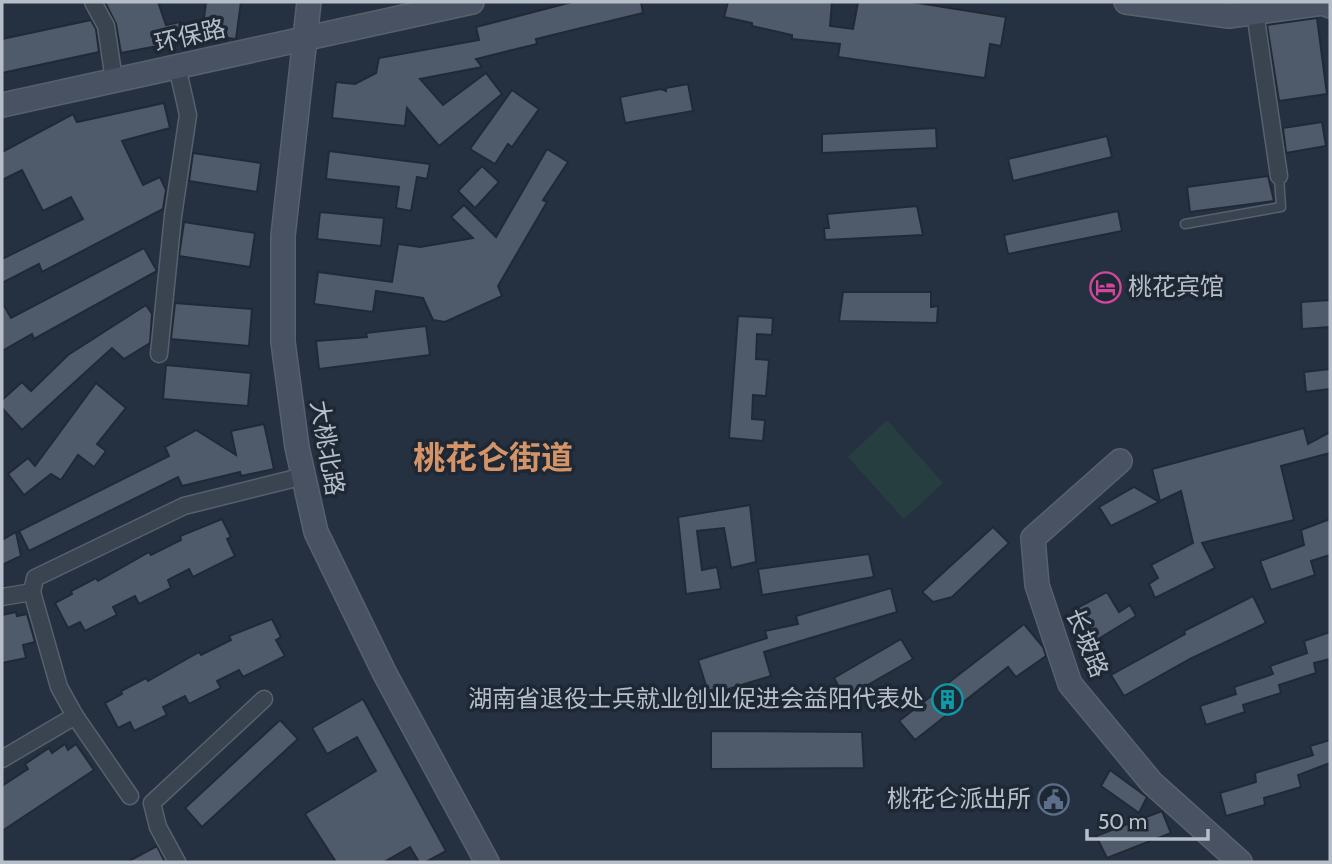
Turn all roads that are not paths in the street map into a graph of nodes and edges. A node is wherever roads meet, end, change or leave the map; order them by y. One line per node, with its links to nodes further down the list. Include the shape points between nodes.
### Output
1 (93, 2): 9 (street, via 106,26)
2 (309, 2): 7 (street, 大桃北路)
3 (472, 2): 7 (street, 环保路)
4 (1126, 2): 6 (street, via 1229,16)
5 (1330, 6): 6 (street, via 1323,3)
6 (1255, 12): 11 (street)
7 (303, 38): 8 (street, 环保路); 15 (street, 大桃北路, via 283,236 283,342)
8 (177, 66): 9 (street, 环保路); 13 (street, via 188,115)
9 (114, 80): 10 (street, 环保路)
10 (2, 105)
11 (1279, 176): 12 (lane, via 1280,207)
12 (1185, 224)
13 (159, 354)
14 (1120, 461): 24 (street, 长坡路, via 1033,538 1037,585 1070,684 1152,783)
15 (304, 476): 16 (street, via 184,506 35,578); 23 (street, 大桃北路, via 316,532 385,674)
16 (32, 592): 17 (street); 19 (street, via 59,687)
17 (2, 597)
18 (264, 699): 22 (street, via 152,803)
19 (75, 716): 20 (street); 21 (street)
20 (2, 760)
21 (130, 796)
22 (177, 862)
23 (487, 862)
24 (1240, 862)

